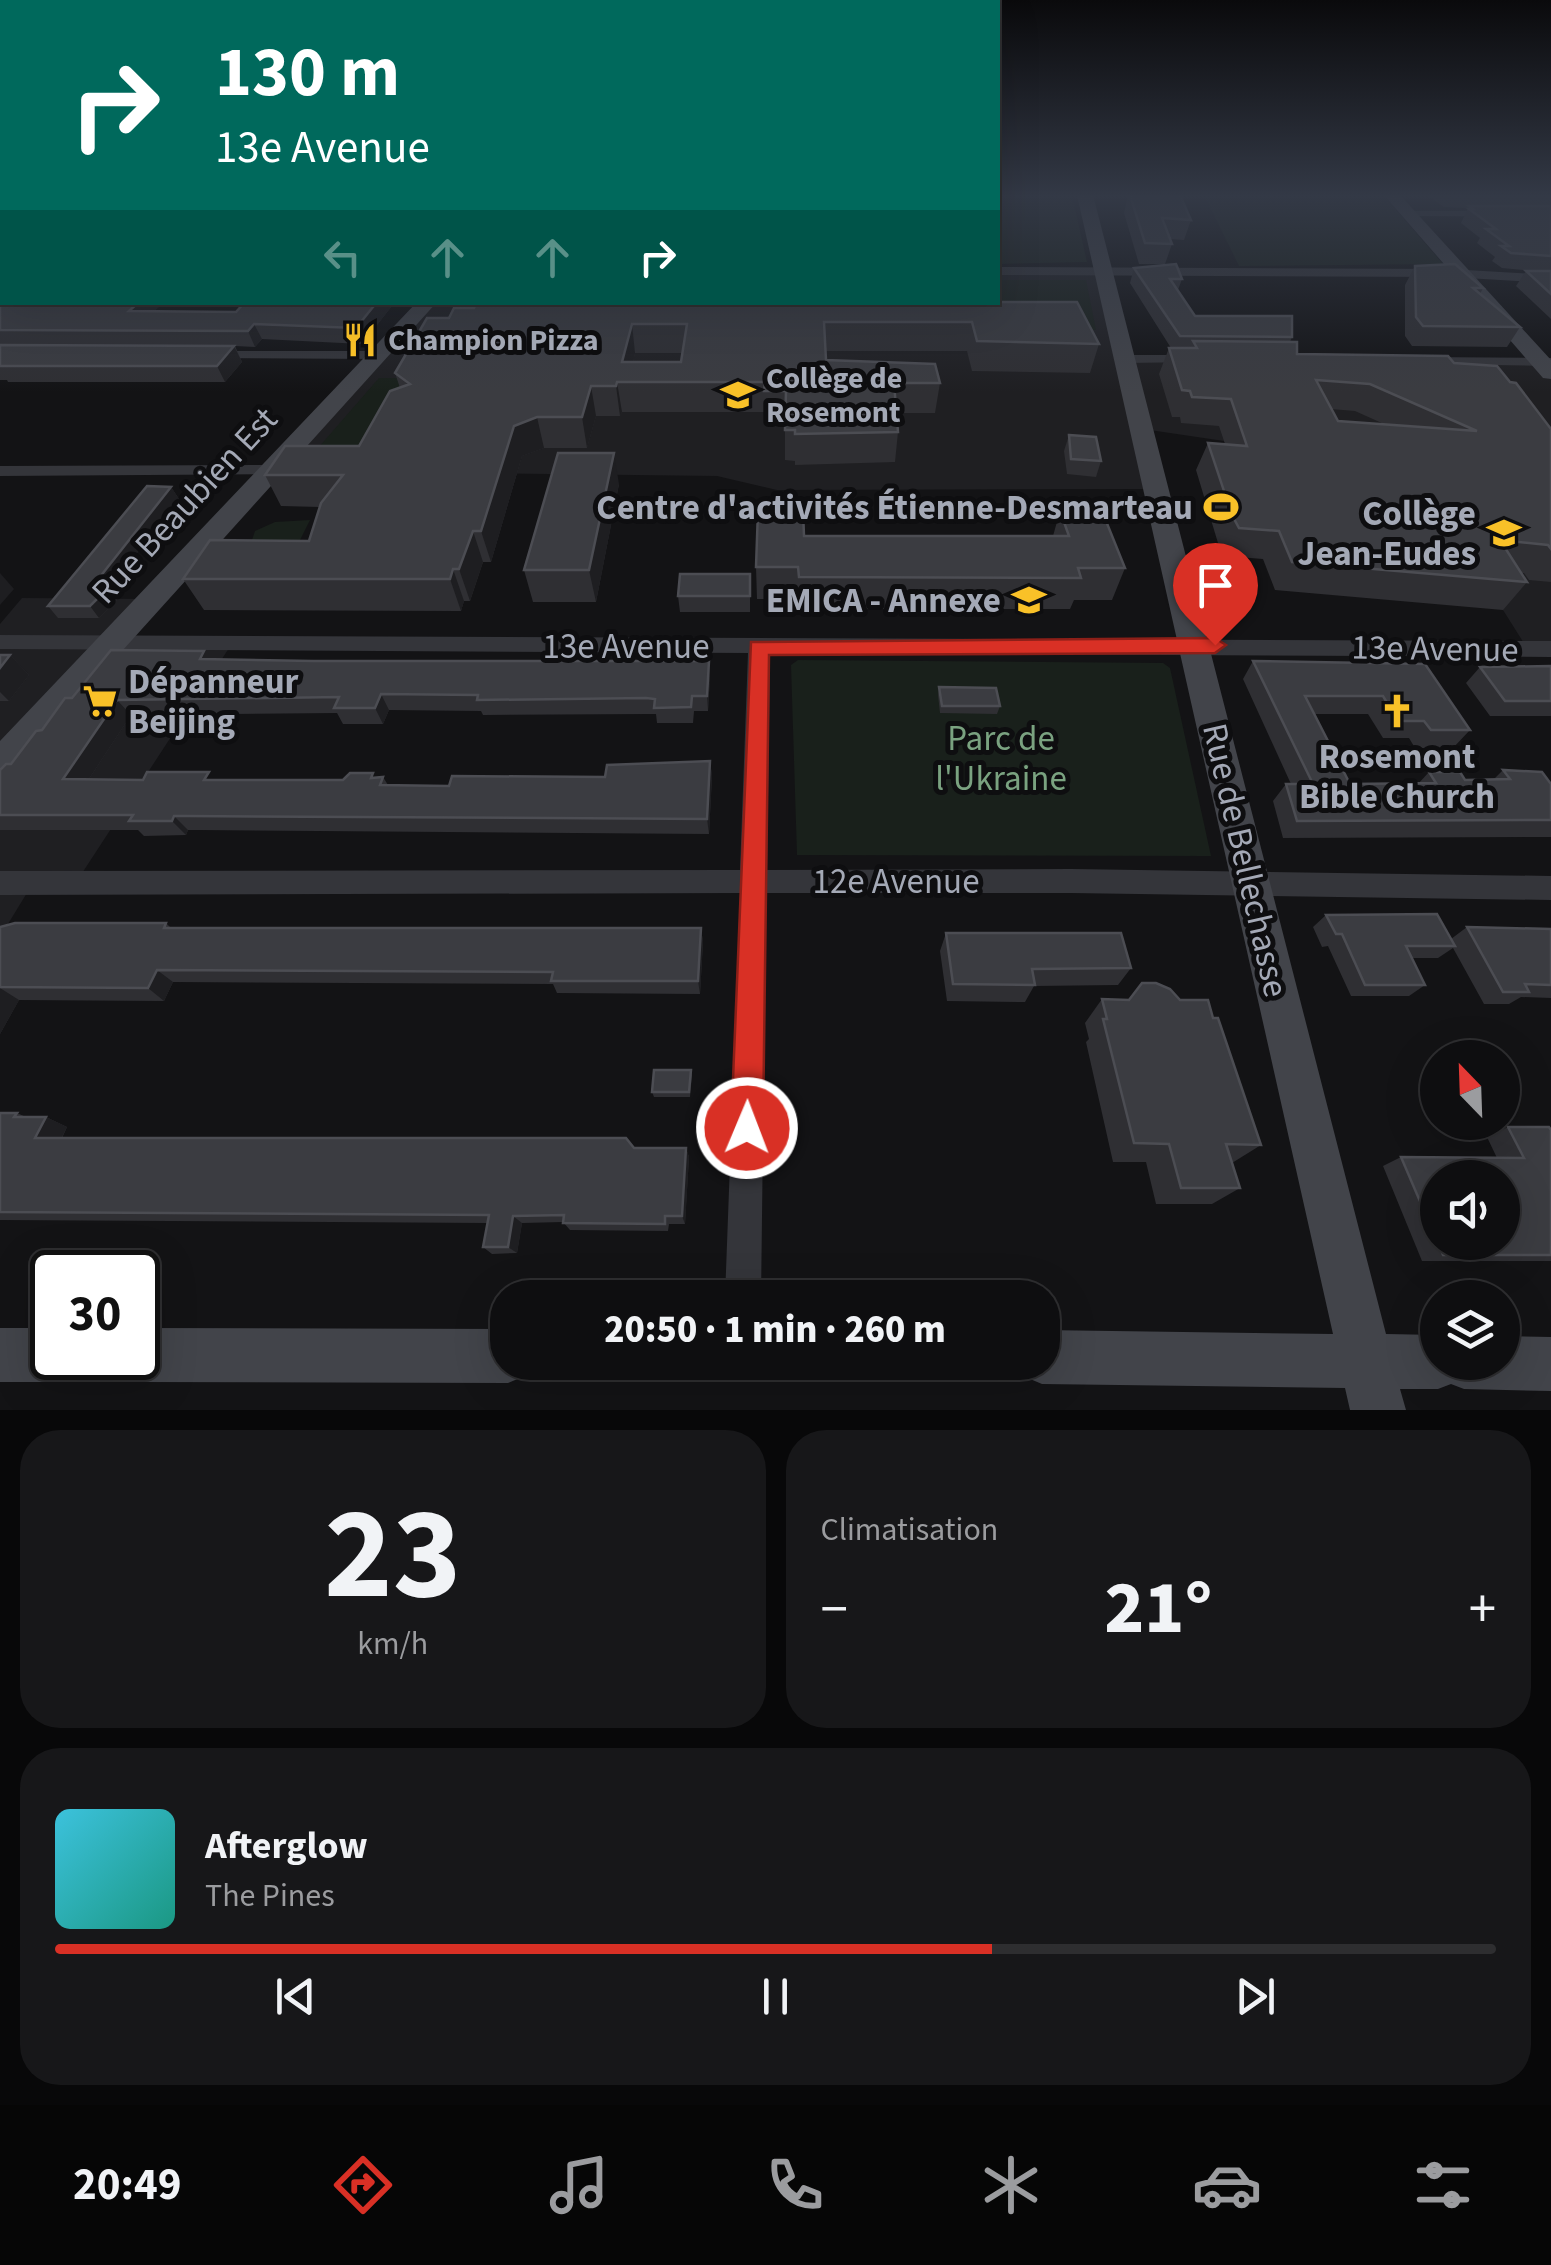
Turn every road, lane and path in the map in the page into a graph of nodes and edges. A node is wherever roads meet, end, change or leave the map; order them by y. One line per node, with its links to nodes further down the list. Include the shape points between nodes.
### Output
1 (1101, 261): 5 (street, Rue de Bellechasse)
2 (1454, 261): 6 (street)
3 (1474, 261): 7 (street)
4 (1000, 271): 5 (street)
5 (1104, 272): 6 (street); 12 (street, Rue de Bellechasse)
6 (1464, 274): 7 (street); 15 (street)
7 (1489, 277): 8 (street); 15 (street)
8 (1551, 279)
9 (425, 305): 11 (street, Rue Beaubien Est)
10 (188, 354): 11 (street)
11 (379, 355): 17 (street, Rue Beaubien Est)
12 (1126, 359): 13 (street); 20 (street, Rue de Bellechasse)
13 (1202, 359)
14 (1409, 360): 15 (street)
15 (1548, 360)
16 (0, 470): 17 (street)
17 (272, 470): 19 (street, Rue Beaubien Est)
18 (0, 642): 19 (street, 13e Avenue)
19 (110, 642): 21 (street, 13e Avenue); 23 (street, Rue Beaubien Est)
20 (1195, 646): 21 (street, 13e Avenue); 22 (street, 13e Avenue); 26 (street, Rue de Bellechasse)
21 (759, 647): 24 (street)
22 (1551, 649)
23 (0, 763)
24 (753, 881): 25 (street, 12e Avenue); 26 (street, 12e Avenue); 28 (street)
25 (0, 883)
26 (1254, 884): 27 (street, 12e Avenue); 37 (street, Rue de Bellechasse)
27 (1551, 888)
28 (742, 1280)
29 (0, 1355): 30 (street)
30 (30, 1355)
31 (160, 1356): 32 (street)
32 (490, 1356)
33 (1060, 1359): 37 (street)
34 (1520, 1363): 35 (street)
35 (1551, 1364)
36 (1420, 1369): 37 (street)
37 (1372, 1386)

